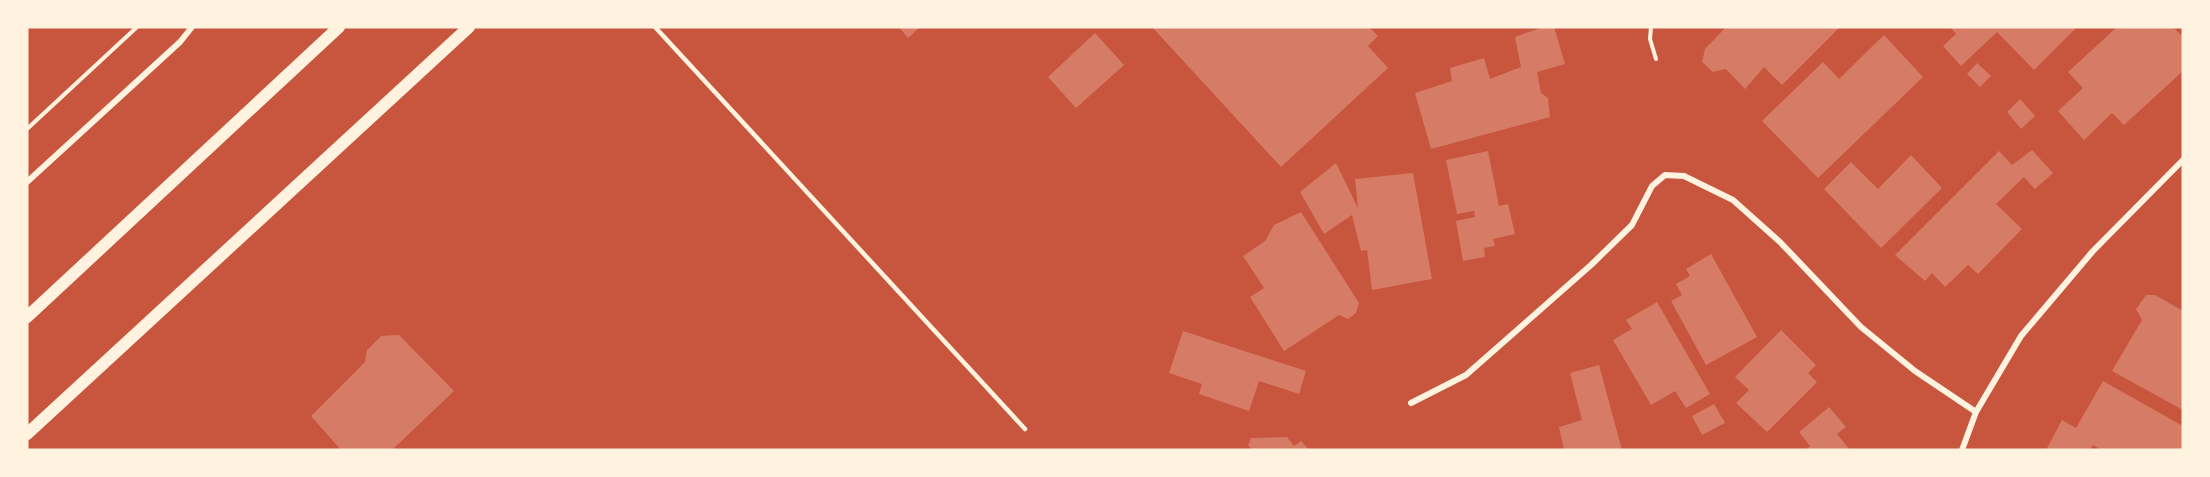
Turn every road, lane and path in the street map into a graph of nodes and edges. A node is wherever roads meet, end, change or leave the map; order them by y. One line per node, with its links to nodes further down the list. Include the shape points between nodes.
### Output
1 (137, 27): 8 (path)
2 (192, 27): 10 (street)
3 (339, 27): 11 (main road)
4 (469, 27): 15 (main road)
5 (655, 27): 14 (lane)
6 (1650, 27): 7 (path)
7 (1656, 59)
8 (27, 129)
9 (2183, 160): 13 (street, via 2093,251 2020,336)
10 (27, 182)
11 (27, 317)
12 (1411, 403): 13 (street, via 1466,375 1591,265 1632,225 1652,186 1665,175 1684,176 1733,200 1861,327)
13 (1976, 412): 16 (street)
14 (1025, 429)
15 (27, 434)
16 (1962, 450)

